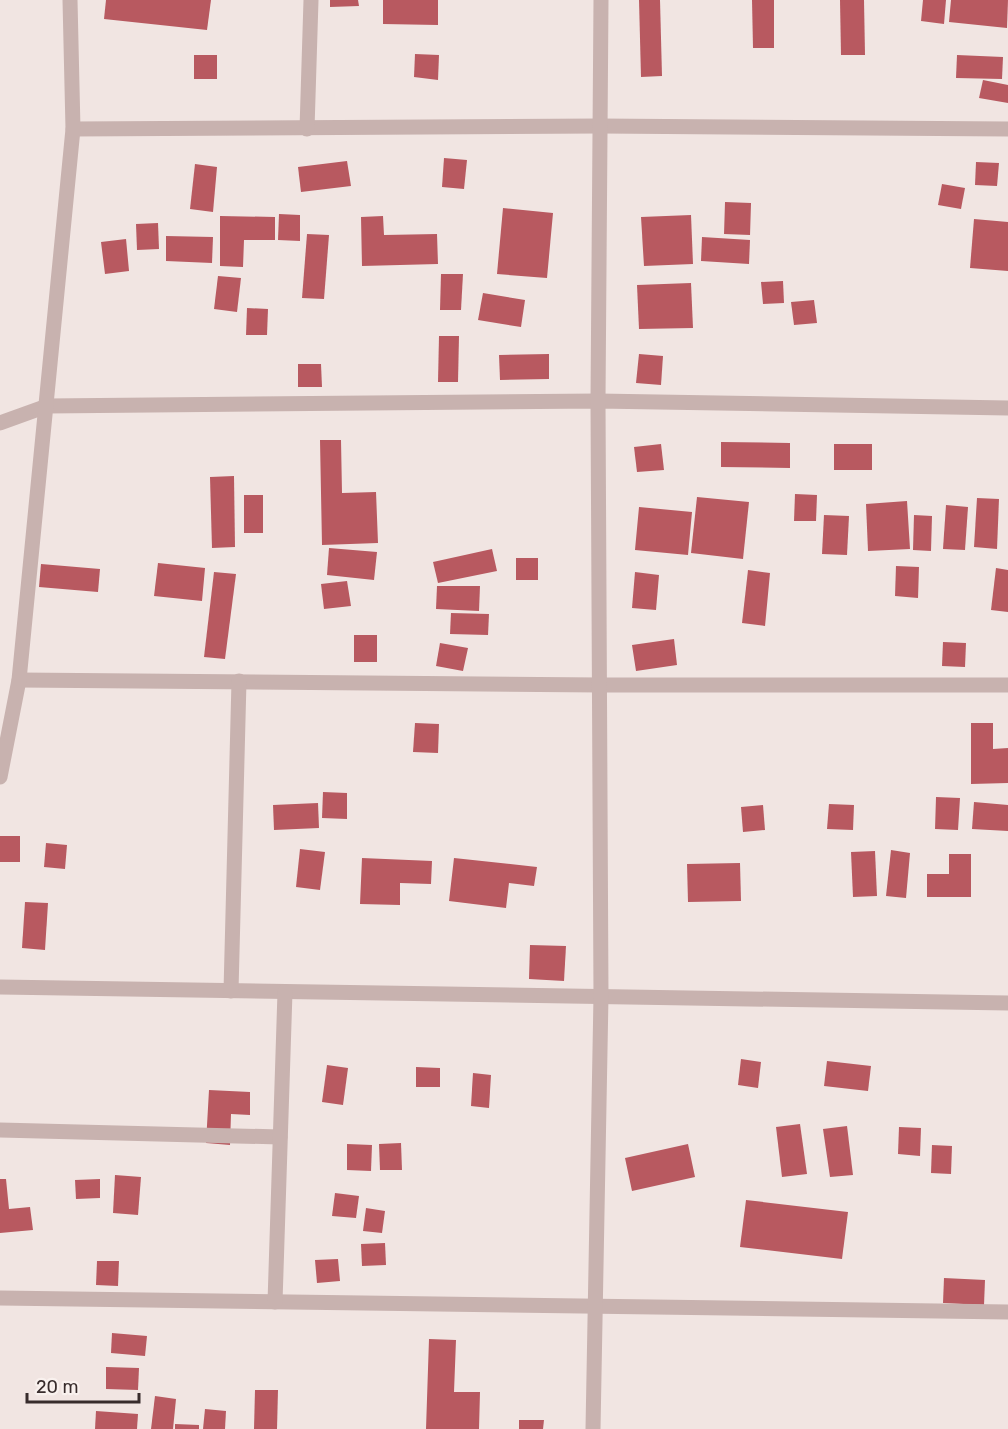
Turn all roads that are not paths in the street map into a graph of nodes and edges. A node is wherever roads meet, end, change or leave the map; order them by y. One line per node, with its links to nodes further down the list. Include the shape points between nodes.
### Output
1 (70, 0): 5 (street)
2 (311, 0): 6 (street)
3 (600, 0): 4 (street)
4 (600, 126): 6 (street); 7 (street); 8 (street)
5 (73, 129): 6 (street); 9 (street)
6 (308, 129)
7 (1008, 129)
8 (598, 401): 9 (street); 10 (street); 14 (street)
9 (47, 406): 11 (street); 12 (street)
10 (1008, 408)
11 (0, 423)
12 (19, 680): 13 (street); 16 (street)
13 (239, 681): 14 (street); 18 (street)
14 (601, 685): 15 (street); 20 (street)
15 (1008, 685)
16 (0, 777)
17 (0, 987): 18 (street)
18 (231, 991): 19 (street)
19 (285, 992): 20 (street); 23 (street)
20 (601, 996): 21 (street); 26 (street)
21 (1008, 1003)
22 (0, 1130): 23 (street)
23 (280, 1137): 25 (street)
24 (0, 1298): 25 (street)
25 (275, 1302): 26 (street)
26 (595, 1308): 27 (street); 28 (street)
27 (1008, 1312)
28 (593, 1429)

